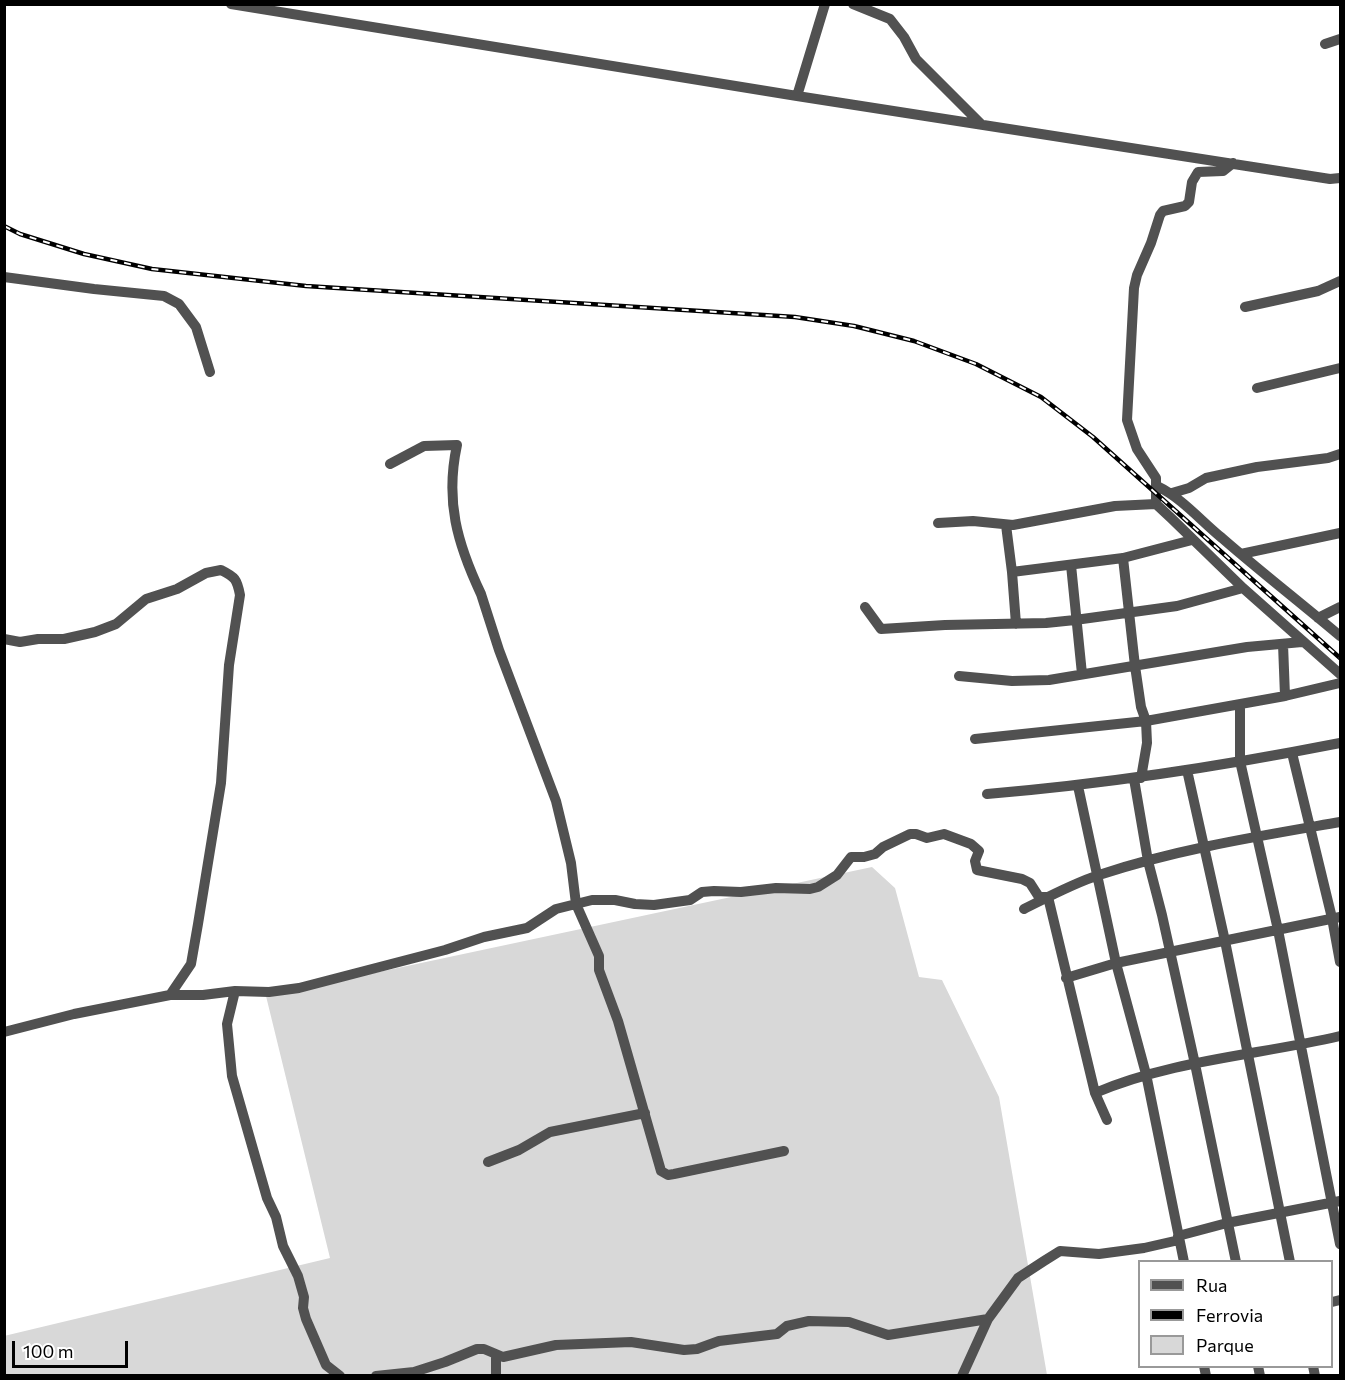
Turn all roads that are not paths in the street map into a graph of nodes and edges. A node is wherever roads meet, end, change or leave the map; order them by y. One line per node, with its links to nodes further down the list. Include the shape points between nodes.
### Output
1 (231, 4): 6 (street)
2 (303, 4): 6 (street)
3 (825, 4): 7 (street)
4 (833, 4): 7 (street)
5 (853, 4): 11 (street, via 890,19 916,59)
6 (302, 16): 10 (street)
7 (821, 18): 10 (street)
8 (1341, 39): 9 (street)
9 (1325, 44)
10 (797, 96): 11 (street)
11 (982, 125): 12 (street)
12 (1233, 163): 13 (street); 22 (street, via 1224,171 1198,172 1189,202 1163,211 1137,275 1132,303 1128,420 1137,449)
13 (1341, 178)
14 (4, 277): 18 (street, via 164,296 179,304 196,327)
15 (1341, 281): 16 (street, via 1318,291)
16 (1245, 306)
17 (1341, 368): 19 (street)
18 (210, 372)
19 (1257, 388)
20 (1341, 454): 23 (street, via 1206,478)
21 (390, 464): 67 (street, via 424,446 457,445 451,488 455,527 556,801)
22 (1158, 486): 23 (street); 24 (street)
23 (1172, 493): 29 (street)
24 (1156, 504): 26 (street, via 1115,506); 28 (street)
25 (938, 523): 26 (street, via 973,521)
26 (1006, 525): 32 (street)
27 (1341, 533): 29 (street)
28 (1192, 540): 30 (street); 33 (street)
29 (1241, 554): 37 (street)
30 (1123, 558): 31 (street); 36 (street)
31 (1071, 565): 32 (street); 38 (street)
32 (1012, 572): 39 (street)
33 (1243, 588): 36 (street, via 1177,606); 42 (street)
34 (865, 607): 39 (street, via 881,629)
35 (1341, 607): 37 (street)
36 (1128, 614): 38 (street); 44 (street)
37 (1318, 618): 40 (street)
38 (1075, 620): 39 (street); 45 (street)
39 (1016, 624)
40 (1341, 636)
41 (4, 639): 77 (street, via 64,639 95,632 116,624 146,599 177,589 206,573 221,570 238,584 221,783 191,964)
42 (1302, 642): 43 (street); 46 (street)
43 (1283, 644): 44 (street); 49 (street)
44 (1135, 666): 45 (street); 51 (street)
45 (1082, 674): 47 (street, via 1012,681)
46 (1341, 674)
47 (958, 676)
48 (1341, 683): 49 (street)
49 (1285, 696): 50 (street)
50 (1240, 705): 51 (street); 55 (street)
51 (1146, 721): 52 (street); 57 (street, via 1147,744)
52 (975, 739)
53 (1341, 743): 54 (street)
54 (1292, 753): 55 (street); 61 (street)
55 (1240, 761): 56 (street); 62 (street)
56 (1187, 770): 57 (street); 63 (street)
57 (1138, 778): 58 (street); 64 (street)
58 (1078, 786): 59 (street); 65 (street)
59 (987, 794)
60 (1341, 822): 61 (street)
61 (1310, 827): 62 (street); 69 (street)
62 (1257, 837): 63 (street); 70 (street)
63 (1205, 848): 64 (street); 71 (street)
64 (1148, 861): 65 (street); 72 (street)
65 (1097, 875): 66 (street); 74 (street)
66 (1048, 897): 67 (street, via 1039,897 1030,883 1022,879 977,870 978,851 970,844 944,834 927,838 910,834 875,854 851,856 837,875 810,889 702,892 690,900 654,905 615,900); 68 (street); 75 (street)
67 (576, 904): 76 (street, via 556,909 527,928 299,988); 85 (street, via 599,956 599,970)
68 (1024, 909)
69 (1336, 918): 70 (street); 73 (street)
70 (1278, 930): 71 (street); 80 (street)
71 (1225, 940): 72 (street); 81 (street)
72 (1169, 953): 74 (street); 82 (street)
73 (1341, 962)
74 (1116, 963): 75 (street); 83 (street)
75 (1066, 978): 84 (street)
76 (235, 991): 77 (street); 99 (street, via 228,1024 232,1076 267,1198 298,1276 306,1319 326,1365)
77 (170, 994): 78 (street)
78 (4, 1032)
79 (1341, 1036): 80 (street)
80 (1301, 1045): 81 (street); 89 (street)
81 (1247, 1054): 82 (street); 90 (street)
82 (1195, 1064): 83 (street); 91 (street)
83 (1146, 1074): 84 (street); 92 (street)
84 (1095, 1093): 86 (street)
85 (645, 1113): 87 (street, via 660,1171 668,1175); 88 (street, via 550,1132)
86 (1107, 1120)
87 (784, 1151)
88 (488, 1162)
89 (1337, 1202): 90 (street); 93 (street)
90 (1280, 1213): 91 (street); 96 (street)
91 (1227, 1223): 92 (street); 95 (street)
92 (1179, 1238): 94 (street); 97 (street, via 1099,1254 1060,1251 1018,1278)
93 (1341, 1244)
94 (1184, 1260)
95 (1236, 1260)
96 (1290, 1260)
97 (988, 1319): 98 (street, via 888,1335 849,1322 810,1321 788,1326 777,1334 719,1341 697,1349 631,1342 592,1343); 102 (street)
98 (496, 1356): 100 (street, via 477,1348 414,1372); 101 (street)
99 (340, 1376)
100 (376, 1376)
101 (496, 1376)
102 (962, 1376)

